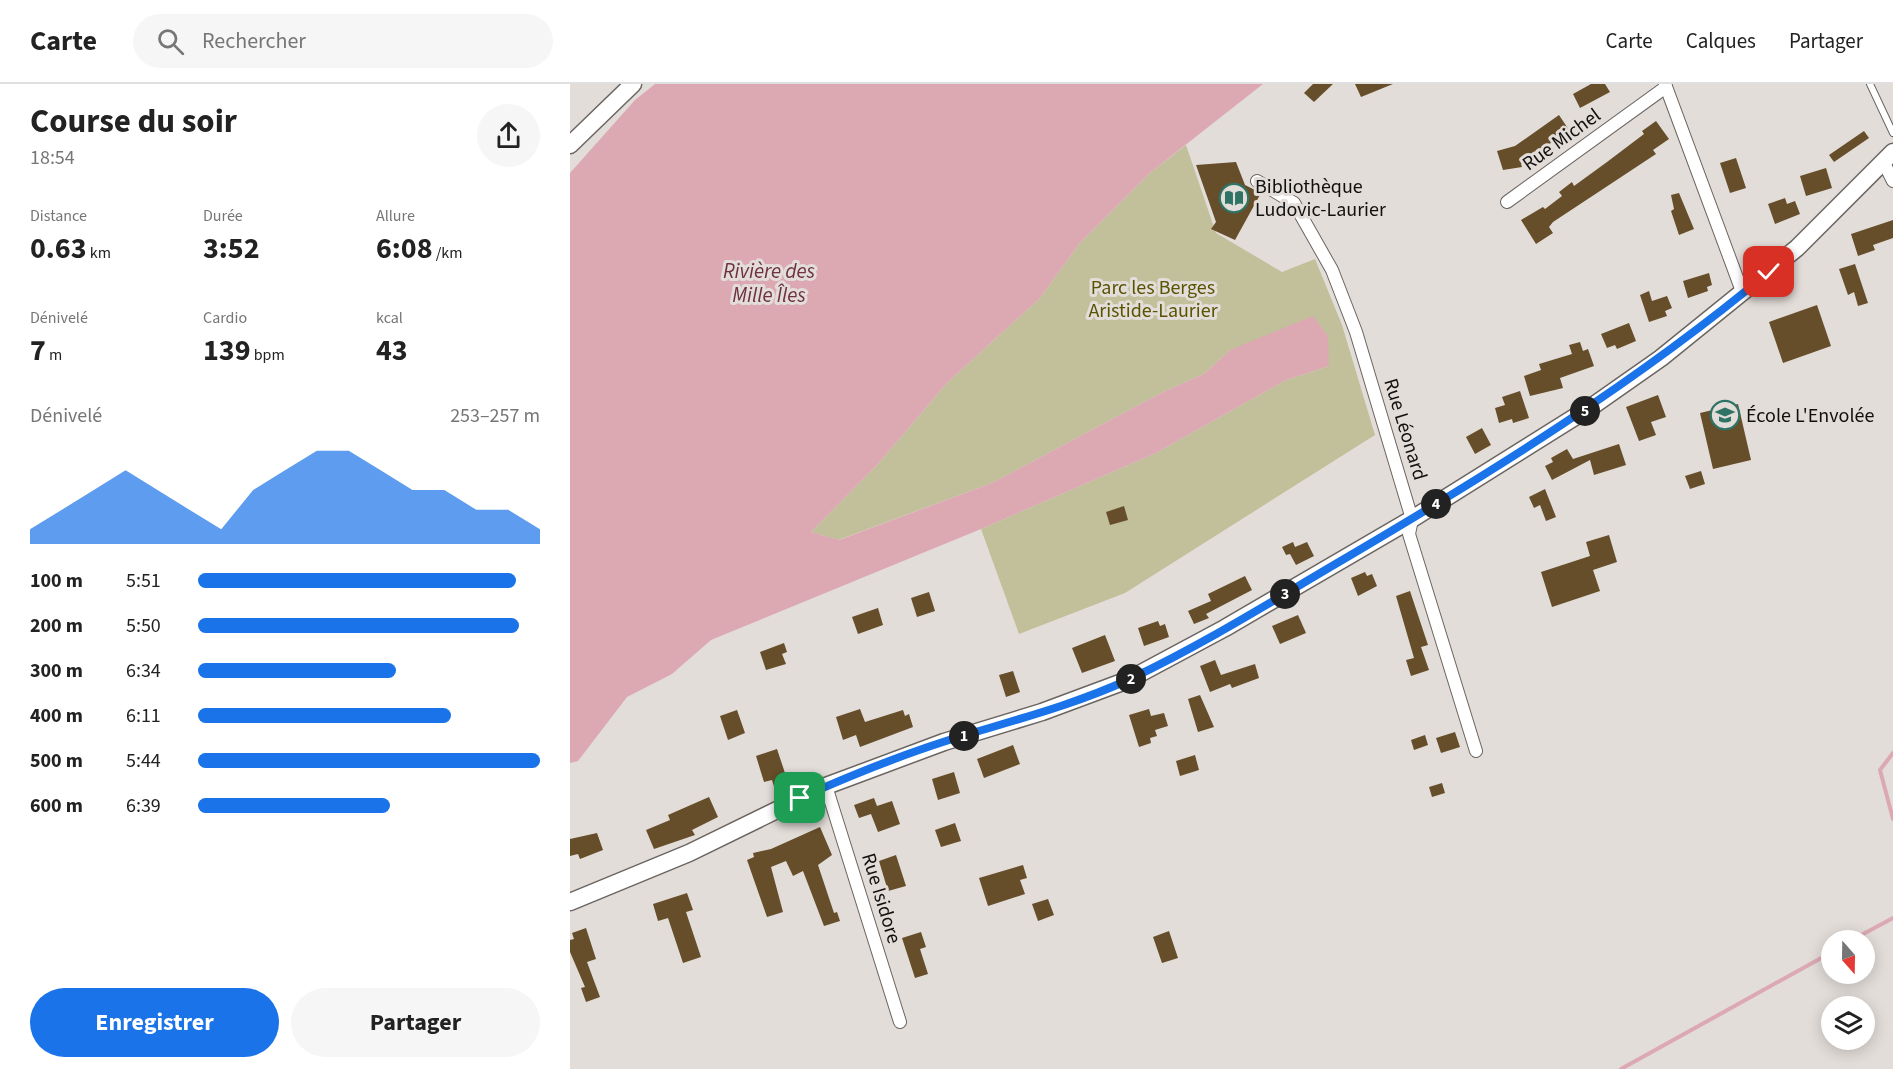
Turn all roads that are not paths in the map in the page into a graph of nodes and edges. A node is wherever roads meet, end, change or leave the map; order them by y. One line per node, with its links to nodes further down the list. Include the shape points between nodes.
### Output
1 (633, 84): 5 (main road)
2 (1870, 84): 4 (lane)
3 (1666, 86): 9 (street, Rue Michel); 10 (street)
4 (1893, 134)
5 (570, 145)
6 (1888, 157): 8 (street); 10 (main road, via 1797,248)
7 (1257, 181): 11 (street, Rue Léonard, via 1294,203 1332,270 1356,332)
8 (1893, 181)
9 (1507, 201)
10 (1743, 294): 11 (main road, via 1594,405)
11 (1412, 519): 12 (street, Rue Léonard, via 1409,534); 13 (main road, via 1226,628 1128,680)
12 (1476, 751)
13 (826, 786): 14 (main road, via 689,853); 15 (street, Rue Isidore)
14 (570, 902)
15 (900, 1022)

